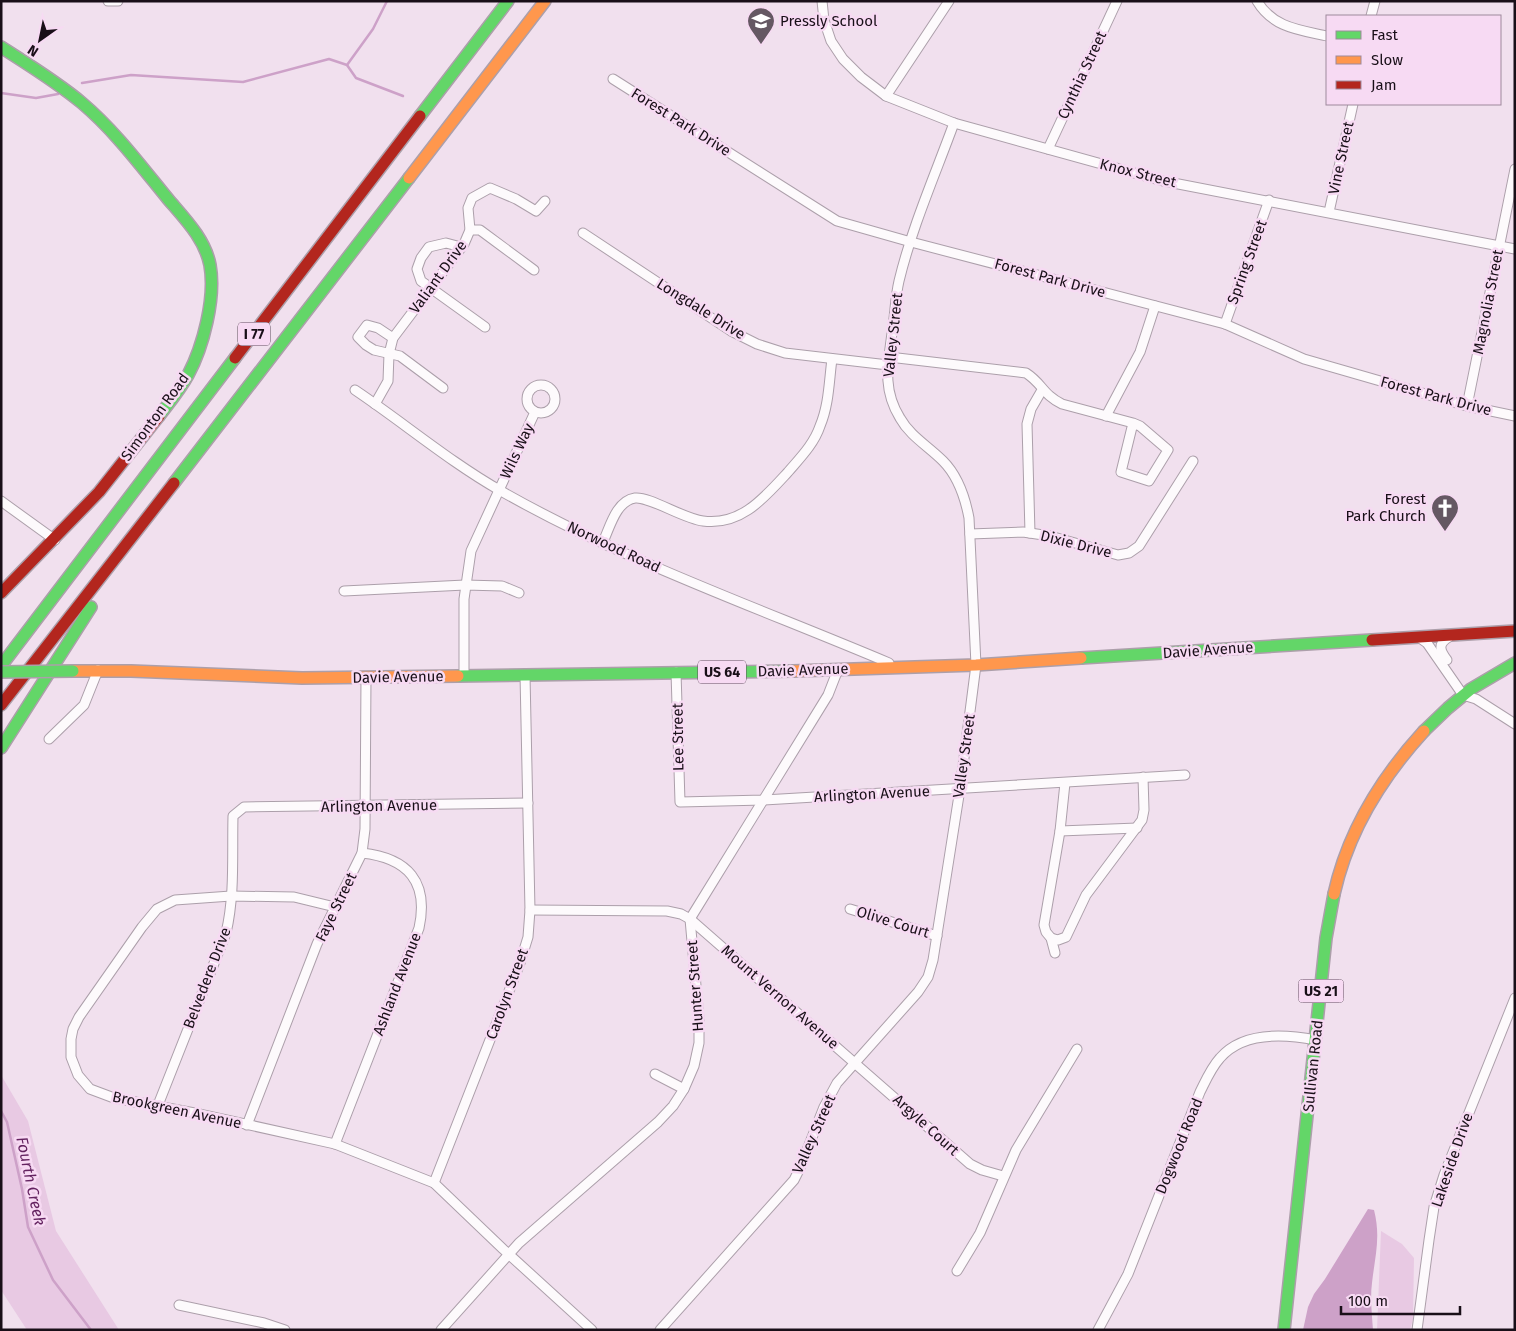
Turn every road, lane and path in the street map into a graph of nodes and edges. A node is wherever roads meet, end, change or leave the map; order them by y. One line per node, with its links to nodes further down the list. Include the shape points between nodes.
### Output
1 (108, 1): 2 (street)
2 (118, 1)
3 (508, 1): 63 (main road, I 77)
4 (545, 1): 49 (main road, I 77)
5 (822, 1): 14 (street, Knox Street, via 831,41 843,59)
6 (949, 1): 14 (street)
7 (1117, 1): 17 (street, Cynthia Street)
8 (1258, 1): 11 (street, via 1263,11 1279,24)
9 (1375, 1): 10 (street)
10 (1371, 15)
11 (1326, 36)
12 (1, 47): 52 (main road, Simonton Road, via 59,85 93,112 123,143 195,230 211,266 205,331 188,375 100,491)
13 (613, 79): 24 (street, Forest Park Drive, via 837,221)
14 (886, 96): 16 (street, Knox Street)
15 (1353, 105): 21 (street, Vine Street)
16 (954, 123): 17 (street, Knox Street); 24 (street, Valley Street)
17 (1048, 149): 19 (street, Knox Street, via 1163,181)
18 (1515, 169): 25 (street, Magnolia Street)
19 (1269, 200): 21 (street, Knox Street); 31 (street, Spring Street)
20 (545, 201): 22 (street, Valiant Drive, via 536,211 490,188 472,198 468,208)
21 (1329, 212): 25 (street, Knox Street)
22 (470, 230): 26 (street, Valiant Drive); 28 (street, via 480,230)
23 (584, 233): 35 (street, Longdale Drive, via 731,331 785,353)
24 (911, 242): 30 (street, Forest Park Drive); 36 (street, Valley Street, via 899,282)
25 (1499, 246): 27 (street, Knox Street); 41 (street, Magnolia Street)
26 (461, 247): 29 (street, Valiant Drive); 29 (street, via 446,243 429,247 417,269 421,281)
27 (1515, 249)
28 (534, 270)
29 (430, 288): 32 (street); 33 (street, Valiant Drive)
30 (1155, 306): 31 (street, Forest Park Drive); 43 (street, via 1140,352)
31 (1225, 324): 41 (street, Forest Park Drive, via 1304,359)
32 (485, 327)
33 (393, 338): 34 (street, Valiant Drive); 34 (street, via 367,324 358,337 374,350)
34 (390, 354): 37 (street, via 400,356); 40 (street, Valiant Drive, via 388,381)
35 (832, 359): 36 (street, Longdale Drive); 53 (street, via 825,413 817,435 760,503 732,518 715,522 688,518 635,498 618,509)
36 (889, 361): 39 (street, Longdale Drive, via 1026,373 1035,378); 51 (street, Valley Street, via 887,378 891,399 912,435 944,462 956,479 965,498)
37 (443, 388)
38 (355, 390): 40 (street, Norwood Road)
39 (1042, 390): 43 (street, Longdale Drive, via 1062,404); 50 (street, via 1027,424)
40 (375, 404): 47 (street, Norwood Road)
41 (1467, 406): 44 (street, Forest Park Drive)
42 (535, 412): 47 (street, Wils Way)
43 (1106, 416): 45 (street, Longdale Drive)
44 (1515, 416)
45 (1133, 423): 45 (street, via 1168,450 1149,481 1121,472)
46 (1193, 461): 50 (street, Dixie Drive, via 1142,542 1129,552 1118,555)
47 (500, 490): 53 (street, Norwood Road); 54 (street, Wils Way, via 471,551)
48 (1, 501): 52 (street)
49 (138, 530): 74 (main road, I 77); 78 (main road)
50 (1030, 533): 51 (street, Dixie Drive)
51 (970, 534): 62 (street, Valley Street)
52 (55, 540): 56 (main road, Simonton Road)
53 (603, 542): 64 (street, Norwood Road, via 672,574 889,663)
54 (465, 585): 55 (street); 57 (street, via 502,586); 70 (street, Wils Way)
55 (344, 591)
56 (1, 593)
57 (520, 593)
58 (1515, 632): 59 (main road, Davie Avenue / US 64)
59 (1452, 635): 60 (main road, Davie Avenue / US 64); 73 (street, via 1440,645 1440,651)
60 (1416, 637): 62 (main road, Davie Avenue / US 64); 73 (street, via 1427,643)
61 (1515, 663): 72 (main road, Sullivan Road / US 21)
62 (976, 665): 64 (main road, Davie Avenue / US 64); 82 (street, Valley Street)
63 (1, 666)
64 (890, 667): 65 (main road, Davie Avenue / US 64)
65 (837, 669): 68 (main road, Davie Avenue / US 64); 83 (street, Hunter Street, via 828,695)
66 (98, 670): 67 (main road, Davie Avenue / US 64, bridge); 71 (main road, Davie Avenue / US 64, via 261,678); 77 (street, via 84,705)
67 (1, 672)
68 (676, 672): 69 (main road, Davie Avenue / US 64); 84 (street, Lee Street)
69 (525, 675): 70 (main road, Davie Avenue / US 64); 85 (street, Carolyn Street)
70 (464, 676): 71 (main road, Davie Avenue / US 64)
71 (366, 678): 86 (street, Faye Street)
72 (1487, 680): 73 (main road, Sullivan Road / US 21); 75 (street, via 1482,695)
73 (1467, 693): 75 (street); 100 (main road, Sullivan Road / US 21, via 1419,736 1402,756 1363,813 1349,845 1330,908)
74 (1, 706)
75 (1492, 709): 76 (street)
76 (1515, 724)
77 (49, 739)
78 (1, 748)
79 (1185, 775): 80 (street, Arlington Avenue)
80 (1143, 777): 81 (street, Arlington Avenue); 88 (street, via 1144,810)
81 (1065, 782): 82 (street, Arlington Avenue); 89 (street)
82 (960, 789): 83 (street, Arlington Avenue); 96 (street, Valley Street)
83 (764, 800): 84 (street, Arlington Avenue); 95 (street, Hunter Street)
84 (680, 802)
85 (528, 803): 86 (street, Arlington Avenue); 94 (street, Carolyn Street)
86 (365, 806): 87 (street, Arlington Avenue, via 244,808); 90 (street, Faye Street)
87 (233, 816): 91 (street, Belvedere Drive)
88 (1137, 828): 89 (street); 97 (street, via 1086,894 1066,936 1058,940)
89 (1060, 831): 97 (street, via 1044,925)
90 (362, 853): 92 (street, Faye Street); 107 (street, Ashland Avenue, via 400,863 420,892 423,910 419,928)
91 (232, 896): 92 (street, Brookgreen Avenue, via 294,897); 105 (street, Belvedere Drive, via 226,933); 105 (street, Brookgreen Avenue, via 175,900 157,909 73,1029 71,1057 78,1076 90,1090 114,1098)
92 (335, 907): 106 (street, Faye Street, via 311,958)
93 (850, 909): 96 (street, Olive Court)
94 (530, 910): 95 (street, Mount Vernon Avenue, via 666,911); 109 (street, Carolyn Street, via 528,937 520,963)
95 (690, 919): 102 (street, Mount Vernon Avenue); 104 (street, Hunter Street, via 699,1043)
96 (937, 936): 102 (street, Valley Street, via 928,977)
97 (1051, 938): 98 (street)
98 (1054, 953)
99 (1515, 998): 120 (street, Lakeside Drive, via 1434,1207)
100 (1316, 1040): 118 (street, Dogwood Road, via 1275,1035 1254,1038 1236,1045 1220,1057 1200,1092 1128,1274); 119 (main road, Sullivan Road / US 21)
101 (1077, 1048): 108 (street)
102 (855, 1062): 108 (street, Argyle Court, via 970,1164); 117 (street, Valley Street, via 824,1107 794,1180)
103 (655, 1074): 104 (street)
104 (684, 1089): 110 (street, Hunter Street, via 658,1122)
105 (158, 1105): 106 (street, Brookgreen Avenue)
106 (247, 1125): 107 (street, Brookgreen Avenue)
107 (335, 1144): 109 (street, Brookgreen Avenue)
108 (1003, 1176): 111 (street, via 980,1233)
109 (434, 1183): 110 (street, Brookgreen Avenue)
110 (509, 1255): 115 (street, Hunter Street); 116 (street, Brookgreen Avenue)
111 (957, 1271)
112 (179, 1305): 113 (street)
113 (264, 1326): 114 (street)
114 (285, 1330)
115 (441, 1330)
116 (592, 1330)
117 (660, 1330)
118 (1098, 1330)
119 (1284, 1330)
120 (1417, 1330)

